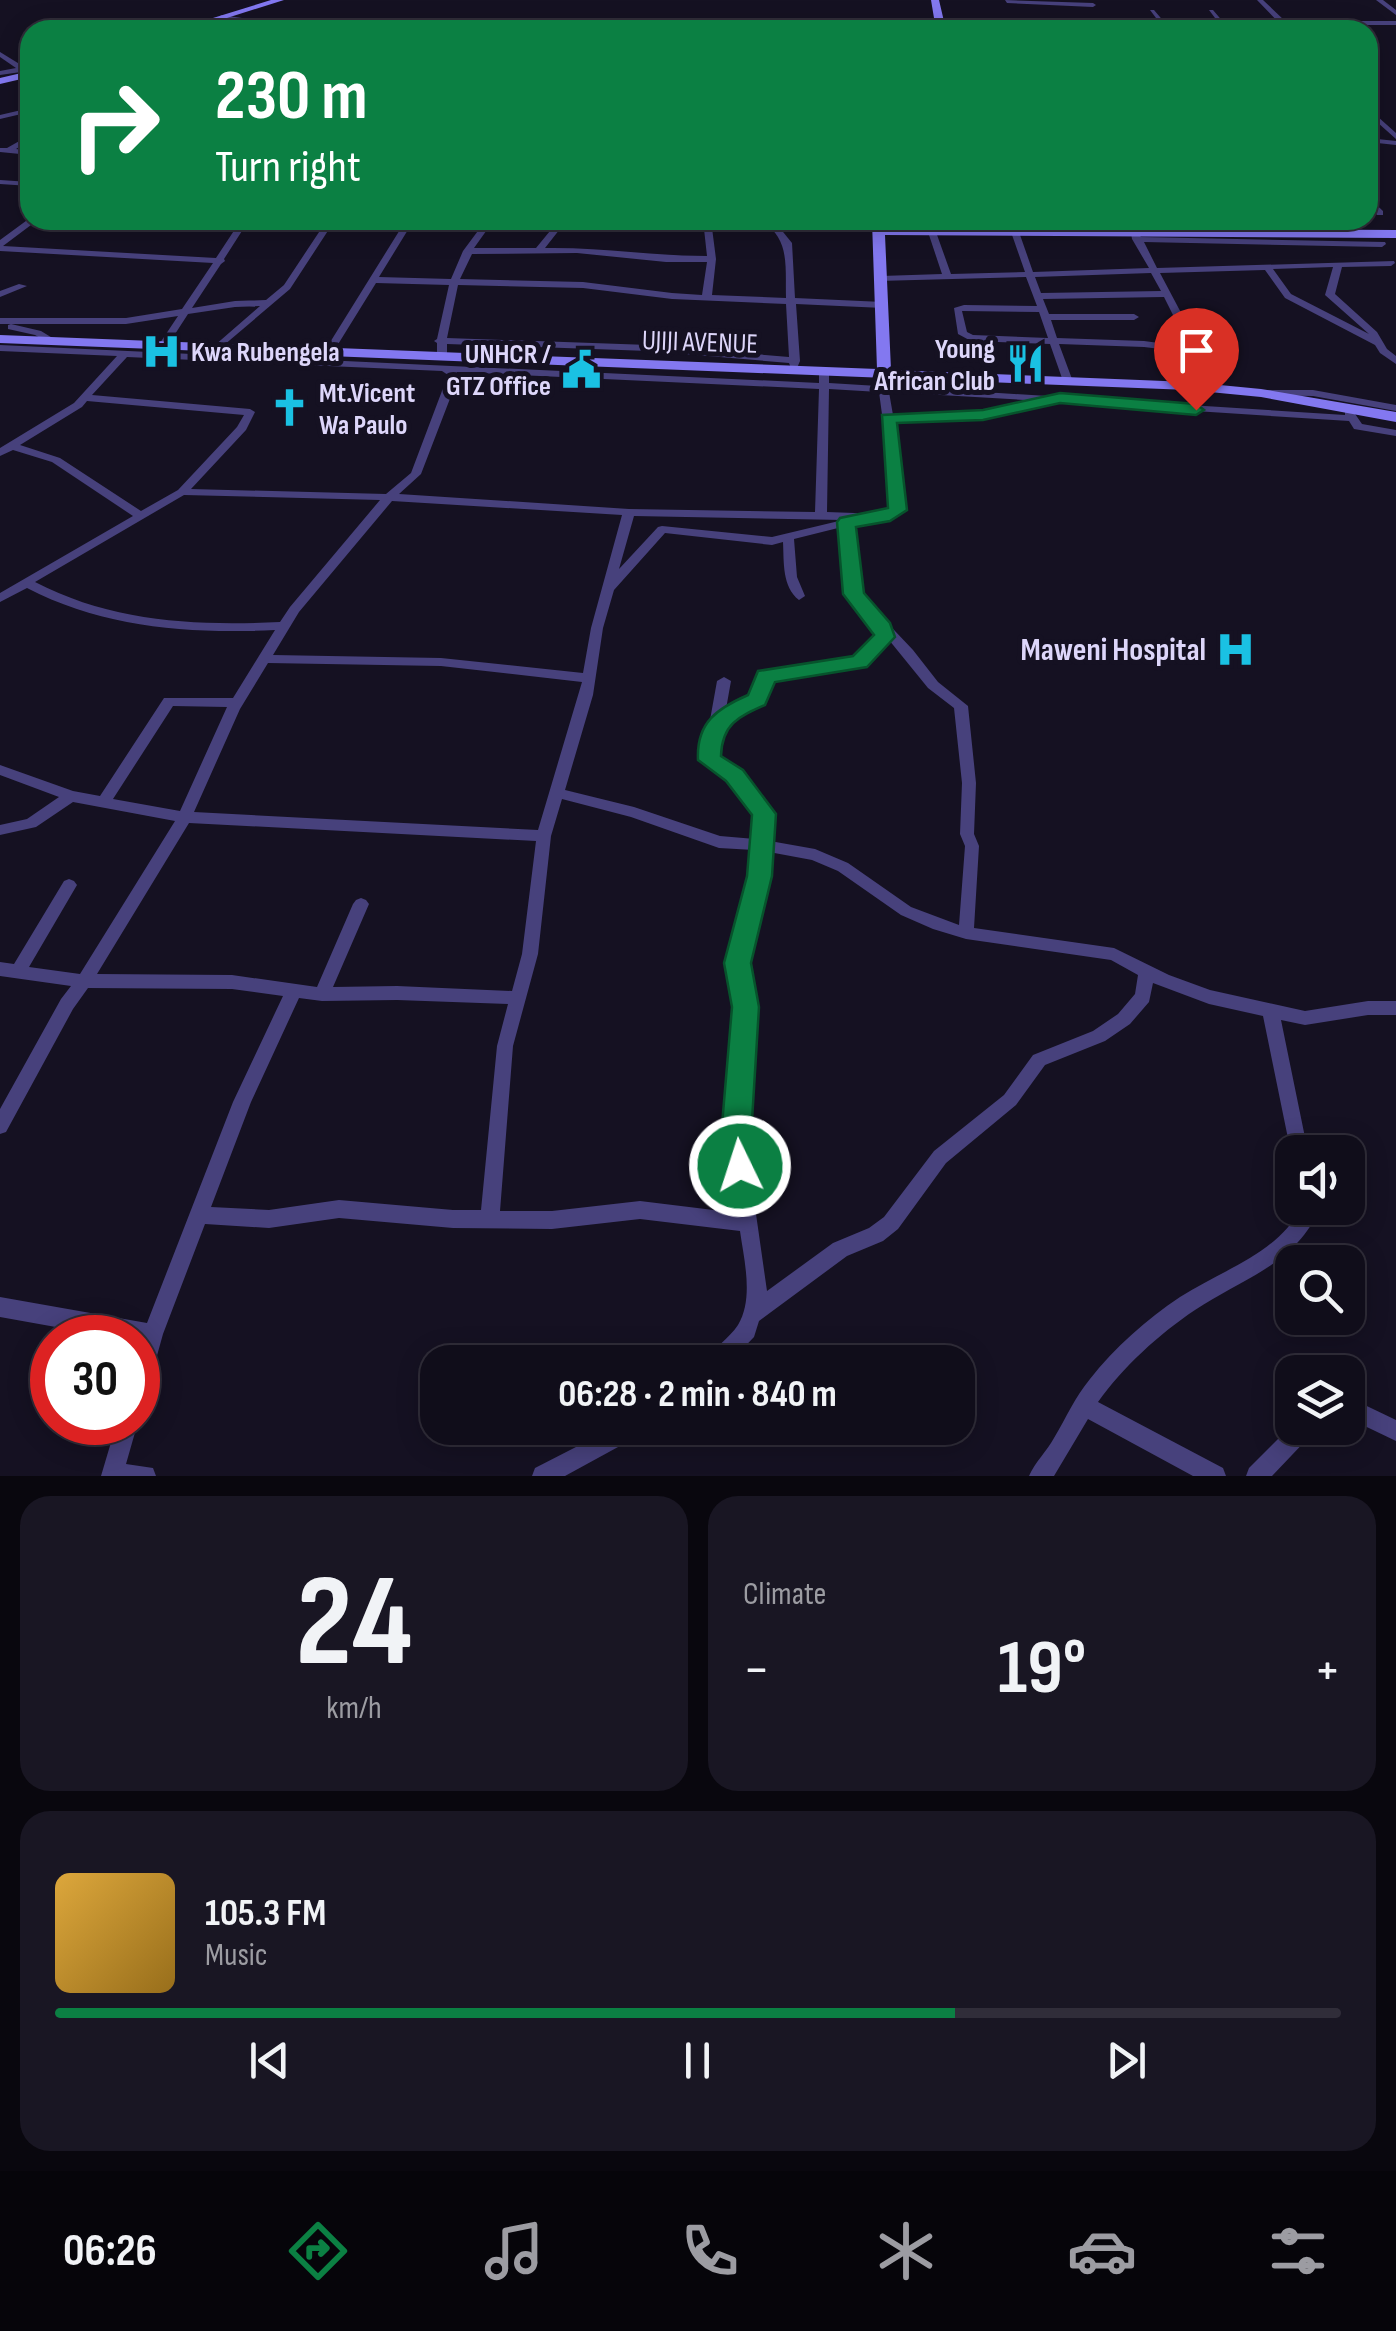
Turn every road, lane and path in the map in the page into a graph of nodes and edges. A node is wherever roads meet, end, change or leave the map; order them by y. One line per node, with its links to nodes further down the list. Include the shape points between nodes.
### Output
1 (280, 0): 9 (street)
2 (1260, 0): 14 (street)
3 (1379, 0): 8 (street)
4 (1007, 1): 5 (street)
5 (1091, 2)
6 (1152, 11): 12 (street)
7 (1211, 11): 13 (street)
8 (1396, 12)
9 (222, 17): 10 (street); 11 (street)
10 (212, 20)
11 (239, 20)
12 (1160, 20)
13 (1219, 20)
14 (1280, 20)
15 (1378, 212): 16 (street)
16 (1380, 214)
17 (22, 230): 35 (street)
18 (239, 230): 39 (street)
19 (324, 230): 57 (street)
20 (404, 230): 48 (street)
21 (482, 230): 36 (street)
22 (555, 230): 37 (street)
23 (708, 230): 38 (street)
24 (775, 230): 56 (street, via 788,243)
25 (880, 230): 47 (street)
26 (911, 230): 28 (street)
27 (1171, 230): 30 (street)
28 (932, 232): 29 (street); 46 (street)
29 (1016, 232): 32 (street); 45 (street)
30 (1173, 233): 32 (street); 33 (street)
31 (1396, 234): 33 (street)
32 (1135, 236): 34 (street); 44 (street)
33 (1381, 239): 34 (street); 42 (street)
34 (1239, 244): 40 (street)
35 (0, 246): 39 (street)
36 (467, 250): 37 (street); 49 (street)
37 (539, 250): 38 (street)
38 (712, 258): 52 (street)
39 (221, 260): 60 (street)
40 (1256, 265): 43 (street); 44 (street)
41 (1338, 265): 42 (street); 43 (street); 63 (street, via 1330,295)
42 (1394, 266)
43 (1268, 268): 63 (street, via 1288,296)
44 (1152, 269): 45 (street); 53 (street)
45 (1030, 274): 46 (street); 55 (street)
46 (947, 276): 47 (street)
47 (881, 278): 58 (street)
48 (372, 280): 49 (street); 72 (street)
49 (458, 280): 52 (street); 74 (street, via 444,314)
50 (22, 286): 51 (street)
51 (0, 294)
52 (706, 294): 56 (street)
53 (1166, 294): 54 (street); 71 (street)
54 (1123, 295): 55 (street); 61 (street)
55 (1038, 296): 59 (street)
56 (792, 298): 58 (street); 76 (street)
57 (270, 303): 60 (street); 70 (street)
58 (884, 304): 78 (street)
59 (1044, 313): 61 (street); 65 (street); 65 (street, via 964,308 956,318 970,338)
60 (184, 314): 62 (street); 68 (street)
61 (1134, 318): 67 (street)
62 (0, 324): 66 (street)
63 (1381, 338): 75 (street)
64 (0, 339): 66 (street, UJIJI AVENUE)
65 (1053, 340): 67 (street); 79 (street)
66 (54, 342): 68 (street, UJIJI AVENUE)
67 (1144, 344): 71 (street)
68 (163, 346): 70 (street, UJIJI AVENUE)
69 (0, 348): 73 (street)
70 (217, 348): 72 (street, UJIJI AVENUE)
71 (1197, 350): 80 (street, via 1200,364)
72 (329, 352): 74 (street, UJIJI AVENUE)
73 (124, 354): 74 (street); 84 (street)
74 (441, 355): 76 (street, UJIJI AVENUE); 81 (street); 93 (street, via 453,374 424,458)
75 (1396, 361)
76 (794, 365): 77 (street, UJIJI AVENUE)
77 (824, 370): 78 (street, UJIJI AVENUE); 81 (street)
78 (884, 372): 79 (street, UJIJI AVENUE); 82 (street)
79 (1067, 380): 80 (street, UJIJI AVENUE)
80 (1189, 386): 83 (street, UJIJI AVENUE)
81 (826, 389): 82 (street); 95 (street)
82 (883, 390): 85 (street); 89 (street)
83 (1261, 393): 86 (street); 87 (street, UJIJI AVENUE)
84 (86, 398): 91 (street); 92 (street, via 250,412)
85 (1060, 398): 87 (street); 89 (street, via 983,415)
86 (1396, 408)
87 (1349, 412): 88 (street, UJIJI AVENUE); 90 (street, via 1358,426)
88 (1396, 416)
89 (888, 418): 97 (street, via 900,504 892,514)
90 (1396, 433)
91 (6, 449): 96 (street, via 56,460)
92 (182, 492): 93 (street); 96 (street)
93 (389, 497): 94 (street); 104 (street)
94 (629, 512): 95 (street); 101 (street)
95 (821, 514): 97 (street)
96 (142, 517): 100 (street)
97 (871, 518): 98 (street)
98 (846, 522): 99 (street); 105 (street, via 854,594)
99 (789, 540): 101 (street, via 662,529); 102 (street)
100 (27, 584): 103 (street); 104 (street, via 106,613 214,628)
101 (607, 591): 107 (street)
102 (799, 596)
103 (0, 598)
104 (284, 626): 106 (street)
105 (883, 628): 110 (street, via 884,637 860,662 769,675 758,700); 121 (street, via 961,706 972,846)
106 (264, 660): 107 (street, via 440,662); 109 (street)
107 (588, 678): 112 (street)
108 (724, 681): 110 (street)
109 (236, 704): 114 (street, via 168,701); 115 (street)
110 (714, 727): 118 (street, via 710,760 757,800 764,814)
111 (0, 770): 113 (street)
112 (558, 793): 117 (street); 118 (street, via 719,842)
113 (71, 796): 114 (street); 116 (street, via 31,823)
114 (105, 800): 115 (street)
115 (184, 818): 117 (street); 125 (street)
116 (0, 830)
117 (544, 836): 128 (street, via 537,916)
118 (762, 845): 121 (street, via 830,860 906,911); 135 (street, via 738,963 746,1007 736,1137)
119 (69, 885): 123 (street)
120 (361, 904): 127 (street)
121 (966, 933): 124 (street, via 1114,954)
122 (0, 969): 123 (street)
123 (18, 970): 125 (street)
124 (1147, 970): 130 (street, via 1209,997); 138 (street, via 1143,997 1124,1019 1039,1060 1010,1100 940,1157 885,1228 840,1249)
125 (84, 980): 126 (street, via 232,982); 131 (street)
126 (294, 992): 127 (street); 133 (street)
127 (322, 994): 128 (street)
128 (517, 998): 134 (street, via 506,1046)
129 (1396, 1008): 130 (street, via 1305,1018)
130 (1271, 1012): 132 (street)
131 (0, 1126)
132 (1296, 1135)
133 (199, 1215): 134 (street, via 283,1218 339,1210); 140 (street)
134 (490, 1218): 135 (street, via 552,1220 640,1210)
135 (748, 1223): 138 (street, via 758,1276)
136 (1301, 1225): 142 (street, via 1272,1253 1183,1307)
137 (0, 1307): 139 (street)
138 (754, 1314): 141 (street)
139 (45, 1315)
140 (160, 1316)
141 (735, 1345)
142 (1084, 1406): 151 (street); 152 (street)
143 (1365, 1416): 144 (street)
144 (1396, 1431)
145 (121, 1445): 148 (street)
146 (601, 1445): 150 (street)
147 (1287, 1445): 153 (street)
148 (113, 1474): 149 (street)
149 (145, 1476)
150 (543, 1476)
151 (1040, 1476)
152 (1215, 1476)
153 (1257, 1476)

